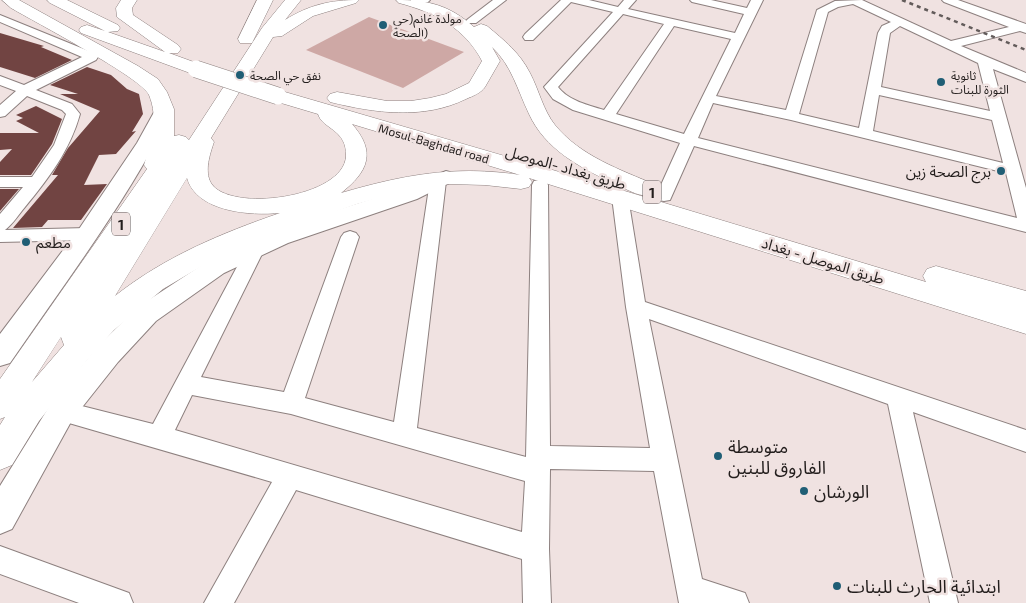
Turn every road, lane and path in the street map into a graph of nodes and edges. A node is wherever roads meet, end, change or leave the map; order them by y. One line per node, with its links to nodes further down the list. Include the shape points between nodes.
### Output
1 (10, 0): 39 (highway, via 142,76 158,92)
2 (22, 0): 32 (highway, via 87,30)
3 (55, 0): 29 (highway, via 99,23)
4 (129, 0): 29 (highway, via 124,8 125,16)
5 (265, 0): 30 (highway)
6 (280, 0): 30 (highway)
7 (293, 0): 30 (highway)
8 (350, 0): 30 (highway, via 289,22)
9 (441, 0): 22 (highway)
10 (500, 0): 22 (street)
11 (566, 0): 26 (street)
12 (574, 0): 17 (street)
13 (696, 0): 18 (street)
14 (854, 0): 24 (street); 43 (street, via 827,7 820,16)
15 (948, 0): 21 (street)
16 (414, 1): 38 (highway, via 461,25 486,50 491,61 476,87 453,98 411,108)
17 (626, 5): 23 (street); 42 (street, via 551,86 558,96 578,107)
18 (753, 6): 27 (street)
19 (1026, 15): 21 (street)
20 (0, 18): 35 (street, via 92,57)
21 (1003, 20): 25 (street)
22 (472, 21): 53 (highway, via 517,64 540,118 557,140 573,153)
23 (672, 22): 27 (street); 42 (street)
24 (900, 22): 28 (street); 36 (street, via 884,33)
25 (1024, 28): 28 (street)
26 (529, 36)
27 (738, 37): 37 (street)
28 (950, 45): 31 (street)
29 (172, 49): 32 (highway)
30 (246, 53): 41 (highway); 51 (highway, 1)
31 (984, 61): 33 (street); 44 (street)
32 (199, 65): 38 (highway, طريق بغداد -الموصل / 1, bridge)
33 (1026, 78)
34 (0, 80): 35 (street)
35 (26, 89): 40 (street); 50 (street, via 67,107 73,114 69,131)
36 (874, 90): 44 (street); 45 (street)
37 (708, 98): 43 (street); 46 (street)
38 (311, 100): 41 (highway, via 350,133 358,153 356,162 343,180 317,197 280,205 240,204 210,195 202,187 198,161); 53 (highway, طريق بغداد -الموصل / 1); 54 (highway, Mosul-Baghdad road)
39 (164, 109): 51 (highway, via 164,134); 59 (main road, via 148,143)
40 (0, 113)
41 (215, 116): 70 (highway)
42 (608, 116): 46 (street)
43 (791, 116): 45 (street)
44 (998, 117): 47 (street)
45 (865, 134): 47 (street)
46 (688, 140): 53 (street); 58 (street)
47 (1012, 170): 55 (street)
48 (442, 179): 52 (highway, via 494,177); 62 (main road, via 410,194); 70 (highway, via 400,185 339,201 245,234 187,261 132,298); 72 (street)
49 (0, 182): 50 (street)
50 (36, 182): 57 (street)
51 (148, 183): 70 (highway, 1)
52 (540, 185): 54 (highway); 77 (street)
53 (656, 193): 63 (highway, طريق بغداد -الموصل / 1)
54 (620, 197): 64 (street); 65 (highway, طريق الموصل - بغداد / 1)
55 (1023, 200): 56 (street)
56 (1026, 219)
57 (0, 225)
58 (1026, 226)
59 (87, 234): 60 (street); 66 (main road)
60 (0, 236)
61 (350, 237): 69 (street)
62 (256, 248): 67 (street); 71 (main road, via 216,267 148,314 108,354)
63 (1026, 302)
64 (636, 307): 68 (street); 76 (street)
65 (1026, 323)
66 (0, 355)
67 (188, 384): 69 (street); 73 (street)
68 (898, 397): 74 (street); 87 (street)
69 (291, 404): 72 (street)
70 (14, 408): 75 (highway, 1)
71 (62, 412): 73 (street); 79 (main road)
72 (404, 436): 77 (street)
73 (160, 437): 78 (street)
74 (1026, 441)
75 (0, 454)
76 (664, 460): 77 (street); 82 (street)
77 (537, 465): 80 (street)
78 (290, 475): 80 (street); 84 (street)
79 (0, 517)
80 (535, 549): 85 (street)
81 (0, 560): 83 (street)
82 (692, 597): 86 (street)
83 (119, 603)
84 (218, 603)
85 (537, 603)
86 (735, 603)
87 (944, 603)

